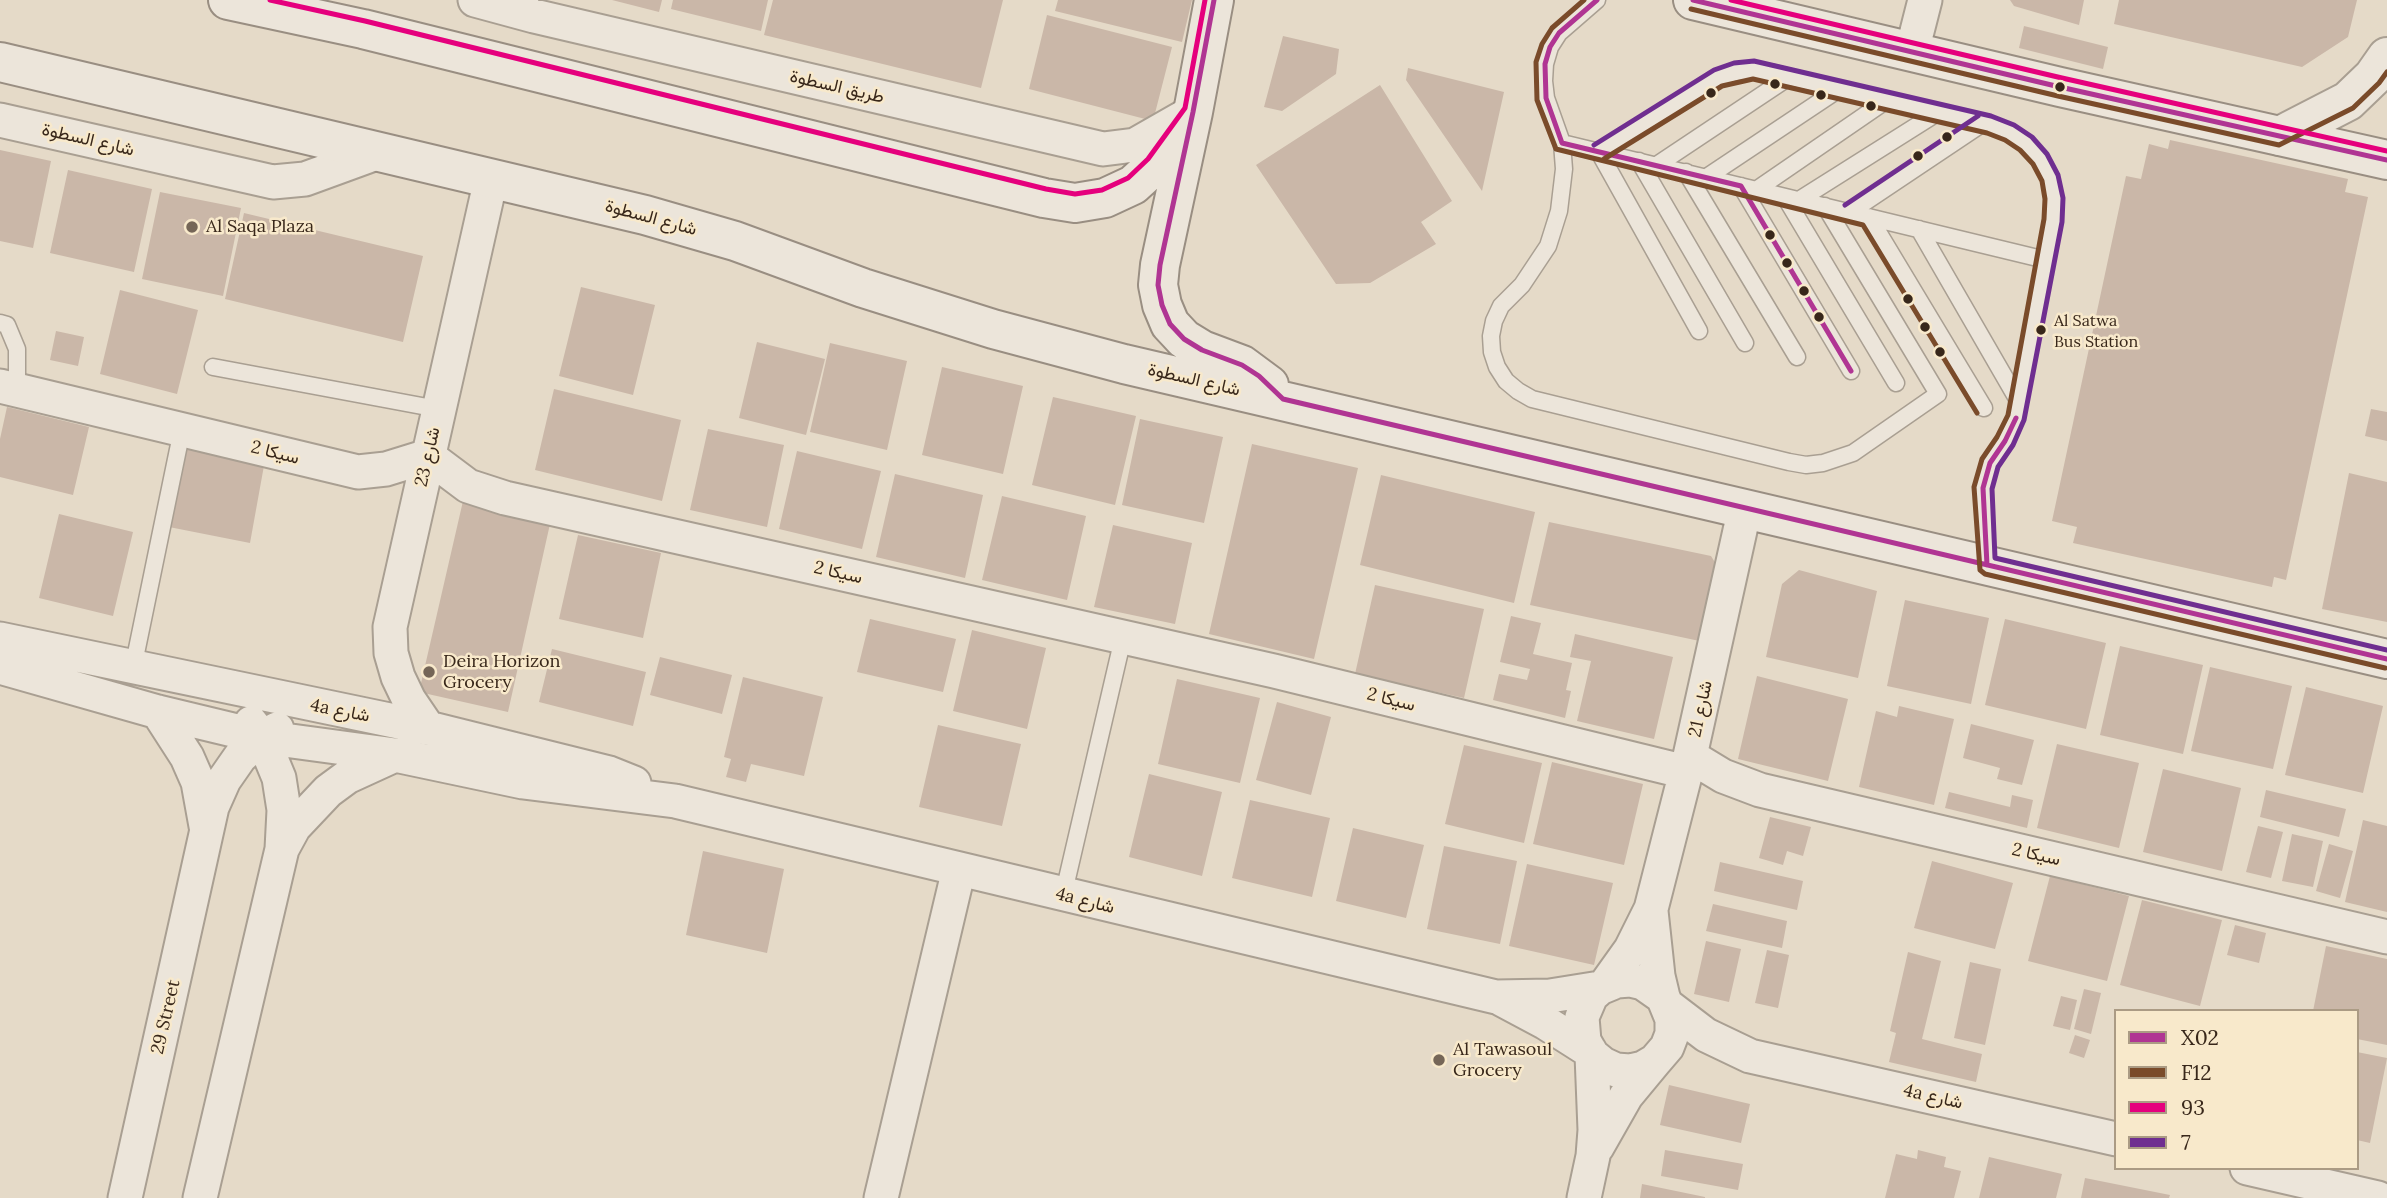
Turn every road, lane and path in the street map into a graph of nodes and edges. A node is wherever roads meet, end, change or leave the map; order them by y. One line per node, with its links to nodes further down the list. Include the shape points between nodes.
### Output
1 (229, 0): 14 (main road, via 1075,203 1105,198 1133,185 1155,164)
2 (475, 0): 7 (street, طريق السطوة)
3 (1214, 0): 14 (main road)
4 (1597, 0): 19 (lane, via 1559,33 1545,64 1546,98)
5 (1693, 0): 8 (main road)
6 (1925, 0): 8 (street)
7 (536, 8): 14 (street, طريق السطوة, via 1103,149 1135,145)
8 (1912, 51): 18 (main road)
9 (2387, 57): 18 (main road, via 2374,77 2348,101)
10 (0, 62): 20 (main road, شارع السطوة)
11 (1789, 77): 12 (lane); 21 (lane, via 1754,71 1718,78); 24 (lane)
12 (1839, 89): 13 (lane); 26 (lane)
13 (1887, 100): 15 (lane); 28 (lane)
14 (1193, 112): 43 (main road, via 1160,265 1162,305 1170,324 1184,339 1242,365)
15 (1937, 113): 17 (lane); 29 (lane)
16 (0, 120): 20 (street, شارع السطوة, via 273,182 305,178)
17 (1983, 123): 31 (lane); 34 (lane, via 2026,144 2050,178 2054,198)
18 (2280, 136): 22 (main road)
19 (1562, 143): 21 (lane); 30 (lane, via 1559,211 1548,246 1494,321 1492,352 1506,381 1532,399 1806,465 1853,453 1938,394)
20 (379, 152): 27 (main road, شارع السطوة)
21 (1599, 152): 23 (lane); 36 (lane)
22 (2387, 160)
23 (1639, 161): 24 (lane); 37 (lane)
24 (1657, 165): 25 (lane)
25 (1686, 172): 26 (lane); 38 (lane)
26 (1707, 177): 28 (lane)
27 (491, 179): 43 (main road, شارع السطوة, via 735,241 993,329); 46 (street, شارع 23)
28 (1749, 188): 29 (lane); 40 (lane)
29 (1792, 198): 30 (lane); 41 (lane)
30 (1825, 206): 31 (lane)
31 (1850, 212): 32 (lane)
32 (1869, 217): 33 (lane); 45 (lane)
33 (1919, 229): 34 (lane); 44 (lane)
34 (2046, 260): 44 (lane)
35 (0, 323): 42 (lane, via 7,325 17,349)
36 (1699, 331)
37 (1745, 343)
38 (1797, 357)
39 (213, 367): 46 (lane)
40 (1851, 371)
41 (1896, 383)
42 (8, 388): 47 (street, سيكا 2)
43 (1283, 399): 49 (main road, شارع السطوة)
44 (2019, 402): 50 (lane, via 1983,488)
45 (1984, 408)
46 (438, 409): 48 (street, شارع 23)
47 (182, 430): 48 (street, سيكا 2, via 358,472); 55 (lane)
48 (428, 456): 51 (street, سيكا 2, via 468,485 505,498); 59 (street, شارع 23, via 390,627 398,677)
49 (1745, 508): 50 (main road, شارع السطوة); 62 (street, شارع 21)
50 (1987, 565): 53 (main road, شارع السطوة)
51 (1123, 638): 62 (street, سيكا 2); 67 (lane)
52 (0, 639): 55 (street, 4a شارع)
53 (2387, 659)
54 (0, 667): 58 (street, 4a شارع)
55 (133, 668): 56 (street, 4a شارع)
56 (212, 685): 57 (street, 4a شارع); 60 (street, via 240,708)
57 (338, 711): 59 (street, 4a شارع); 60 (street, 29 Street, via 285,724)
58 (158, 712): 60 (street, 4a شارع); 64 (street, 29 Street, via 198,782)
59 (428, 728): 63 (street, 4a شارع, via 609,774)
60 (262, 737): 61 (street, 4a شارع); 64 (street, 29 Street, via 223,780); 65 (street, via 279,778 284,810)
61 (395, 755): 63 (street, 4a شارع, via 536,784); 65 (street, via 327,791 294,827)
62 (1688, 764): 68 (street, شارع 21); 69 (street, سيكا 2, via 1760,790)
63 (675, 802): 66 (street, 4a شارع)
64 (207, 836): 79 (street, 29 Street)
65 (282, 849): 80 (street)
66 (959, 869): 67 (street, 4a شارع); 81 (street)
67 (1063, 895): 71 (street, 4a شارع)
68 (1651, 909): 70 (street, شارع 21, via 1631,948); 72 (street, شارع 21, via 1654,954)
69 (2387, 937)
70 (1603, 986): 71 (street, 4a شارع, via 1550,996); 72 (street, via 1630,980 1643,983); 73 (street, via 1591,996 1582,1017 1584,1041)
71 (1496, 997): 73 (street, 4a شارع)
72 (1665, 1002): 74 (street, 4a شارع, via 1706,1035); 75 (street, via 1672,1034)
73 (1591, 1053): 75 (street, via 1616,1070 1643,1068); 77 (street)
74 (1750, 1056): 75 (street, 4a شارع); 76 (street, 4a شارع)
75 (1657, 1060): 77 (street, via 1626,1096)
76 (2114, 1139)
77 (1593, 1156): 82 (street)
78 (2256, 1170): 83 (street)
79 (125, 1198)
80 (200, 1198)
81 (881, 1198)
82 (1584, 1198)
83 (2378, 1198)

